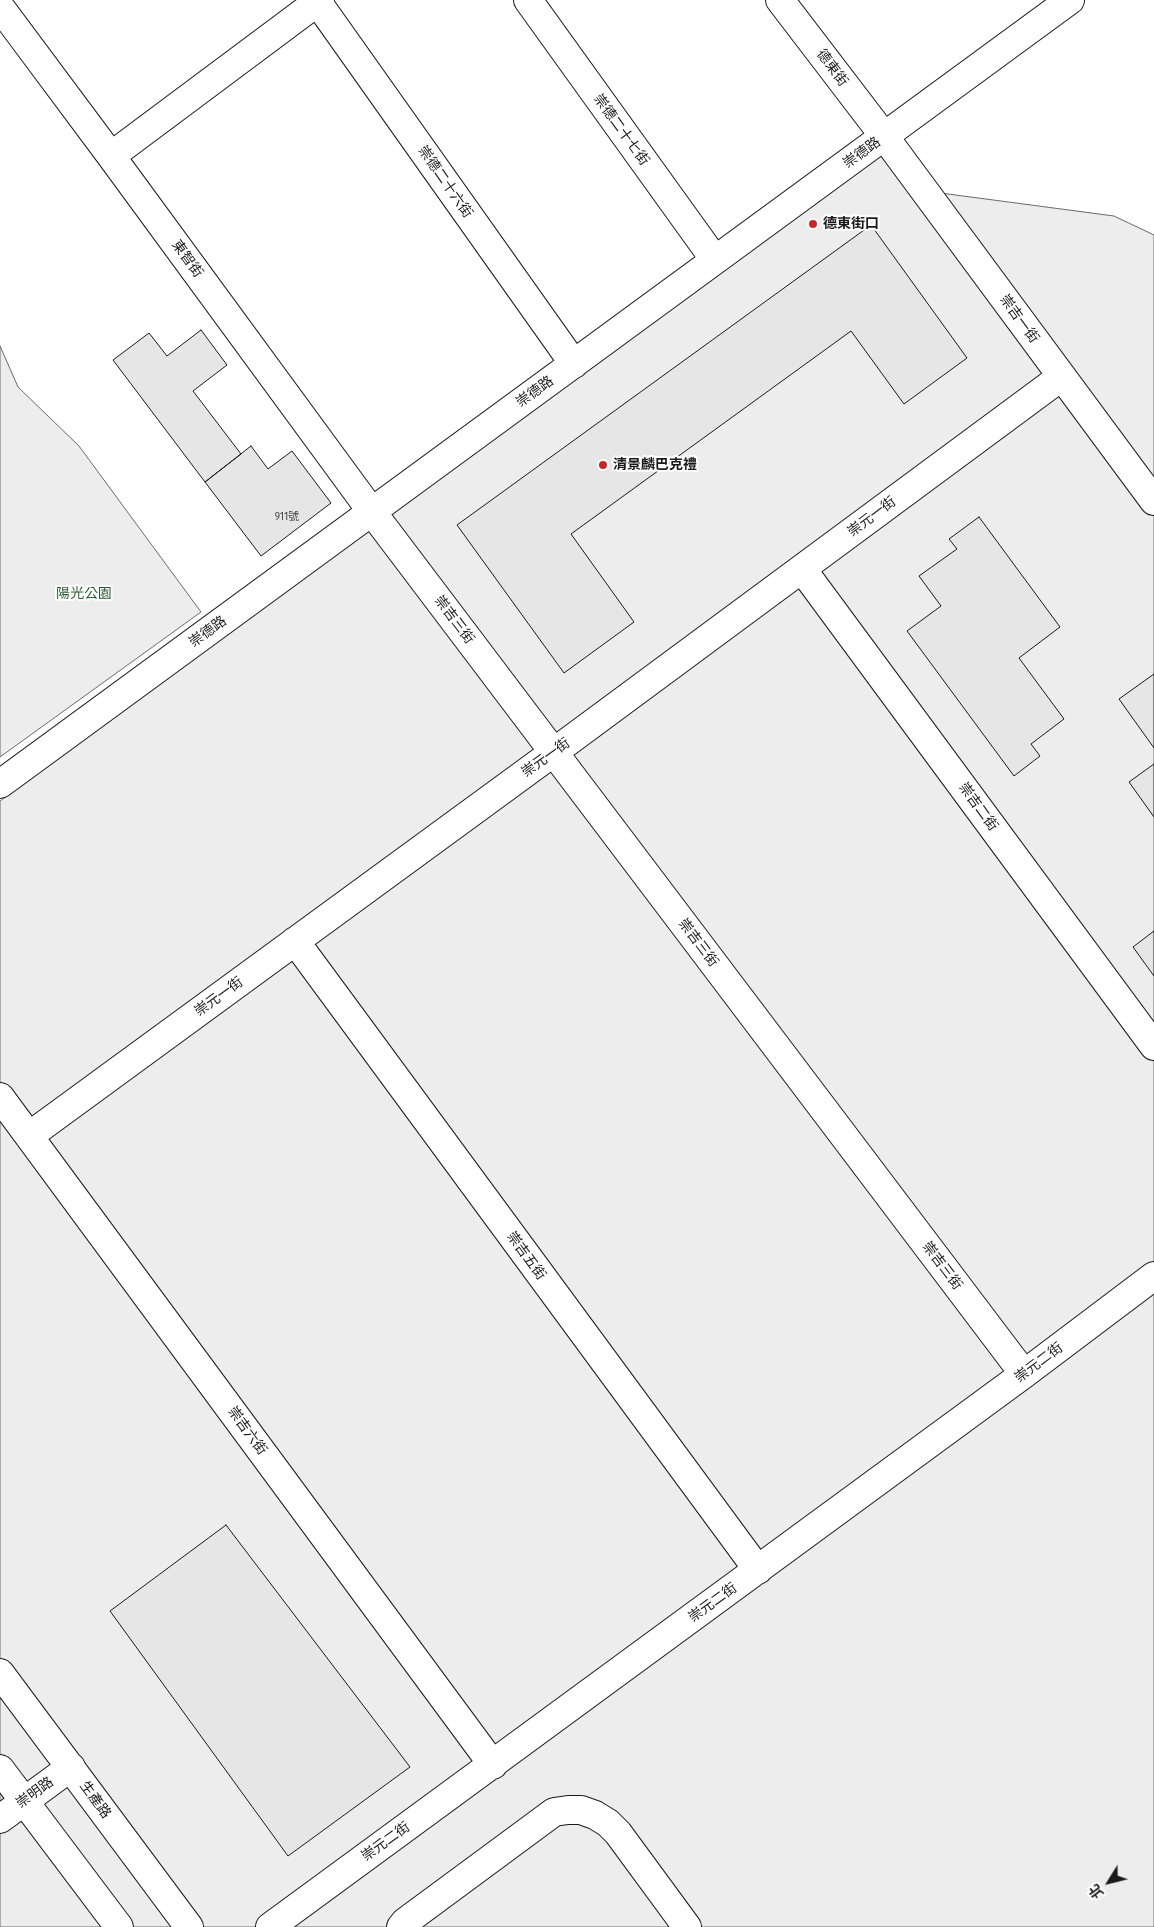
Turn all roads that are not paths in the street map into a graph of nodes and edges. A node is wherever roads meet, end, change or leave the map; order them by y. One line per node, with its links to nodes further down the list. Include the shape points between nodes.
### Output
1 (528, 0): 8 (street, 崇德二十七街)
2 (780, 0): 6 (street, 德東街)
3 (1070, 0): 6 (street, 崇德路)
4 (318, 1): 7 (street); 9 (street, 崇德二十六街)
5 (0, 7): 7 (street, 東智街)
6 (884, 136): 8 (street, 崇德路); 10 (street, 崇吉一街)
7 (111, 156): 12 (street, 東智街)
8 (715, 260): 9 (street, 崇德路)
9 (574, 364): 12 (street, 崇德路)
10 (1062, 377): 11 (street, 崇吉一街); 13 (street, 崇元一街)
11 (1154, 501)
12 (372, 512): 14 (street, 崇吉三街); 15 (street, 崇德路)
13 (802, 569): 14 (street, 崇元一街); 17 (street, 崇吉二街)
14 (554, 752): 16 (street, 崇元一街); 21 (street, 崇吉三街)
15 (0, 784)
16 (295, 941): 19 (street, 崇元一街); 22 (street, 崇吉五街)
17 (1154, 1046)
18 (0, 1097): 19 (street, 崇吉六街)
19 (29, 1136): 24 (street, 崇吉六街)
20 (1154, 1276): 21 (street, 崇元二街)
21 (1024, 1374): 22 (street, 崇元二街)
22 (758, 1570): 24 (street, 崇元二街)
23 (0, 1673): 25 (street, 生產路)
24 (493, 1765): 31 (street, 崇元二街)
25 (71, 1767): 27 (street, 崇明路); 30 (street, 生產路)
26 (0, 1769): 27 (street)
27 (24, 1801): 28 (street, 崇明路); 29 (street)
28 (0, 1819)
29 (119, 1927)
30 (189, 1927)
31 (270, 1927)
32 (401, 1927): 33 (street, via 554,1812 568,1810 582,1810 608,1823)
33 (688, 1927)

